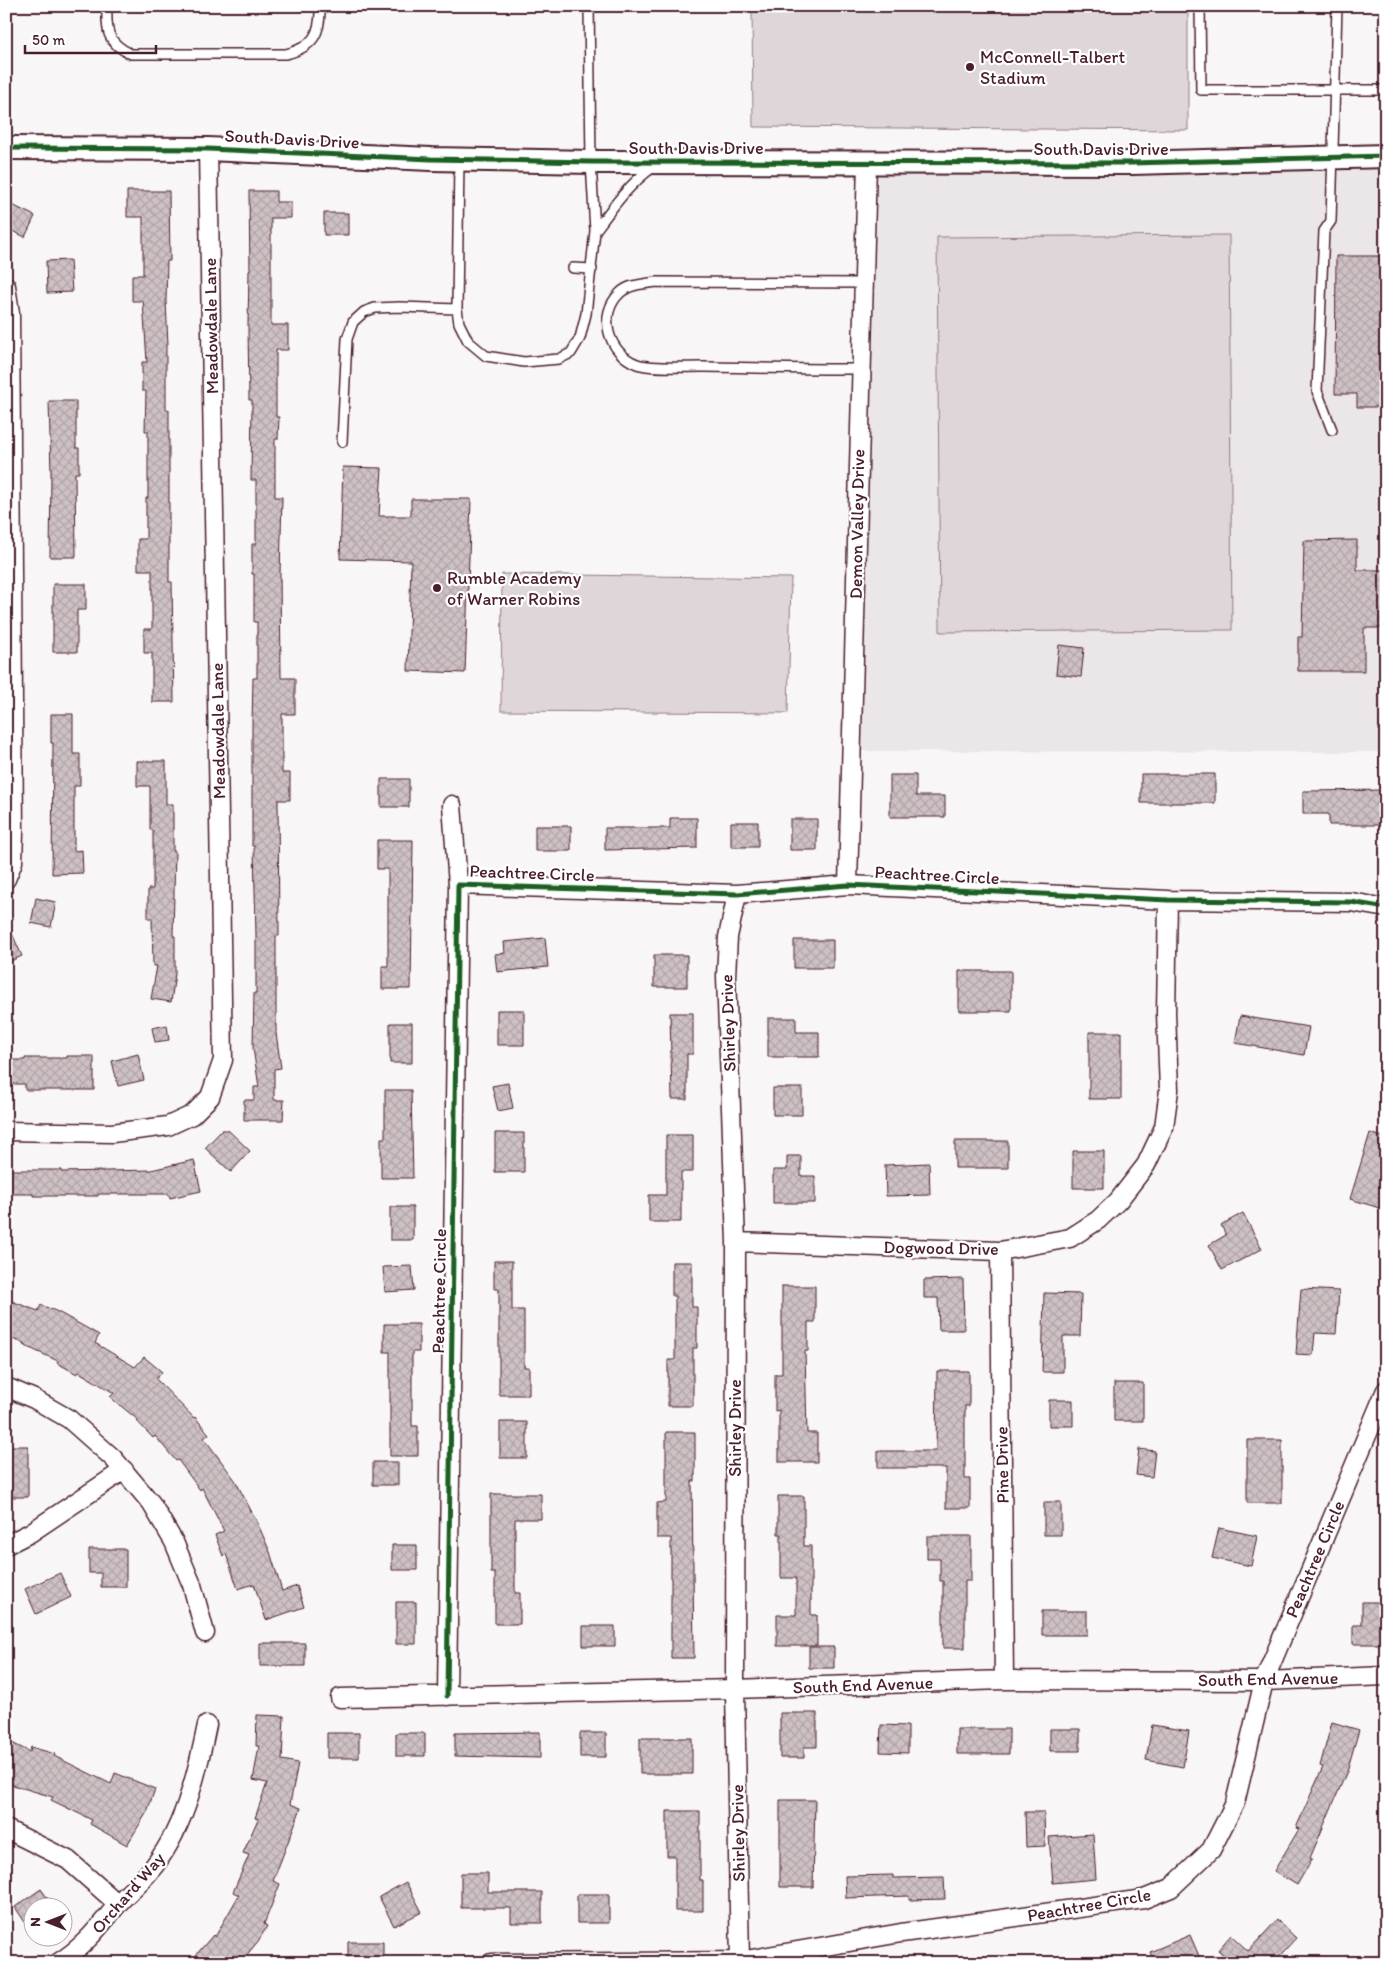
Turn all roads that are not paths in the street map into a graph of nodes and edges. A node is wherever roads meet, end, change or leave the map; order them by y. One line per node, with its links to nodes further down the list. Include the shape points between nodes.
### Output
1 (107, 6): 2 (lane, via 106,24 110,39 118,48 131,54 286,54 299,51 315,36)
2 (320, 6)
3 (589, 6): 13 (lane)
4 (1200, 6): 6 (lane, via 1201,90)
5 (1337, 6): 6 (lane)
6 (1335, 90): 7 (lane); 11 (lane)
7 (1386, 90)
8 (6, 148): 9 (street, South Davis Drive)
9 (208, 149): 12 (street, South Davis Drive); 32 (street, Meadowdale Lane, via 223,1060 210,1097 192,1115 168,1126 112,1133)
10 (1386, 156): 11 (street, South Davis Drive)
11 (1332, 157): 15 (street, South Davis Drive, via 1132,163); 23 (lane, via 1331,221 1324,231 1317,392)
12 (460, 160): 13 (street, South Davis Drive); 21 (lane)
13 (592, 162): 14 (street, South Davis Drive); 16 (lane)
14 (661, 162): 15 (street, South Davis Drive); 16 (lane, via 639,177)
15 (867, 163): 19 (street, Demon Valley Drive)
16 (595, 231): 18 (lane)
17 (572, 268): 18 (lane)
18 (592, 269): 21 (lane, via 580,338 571,353 559,359 524,362 486,356 468,341 459,323)
19 (864, 283): 22 (street, Demon Valley Drive); 22 (lane, via 656,282 621,292 610,306 608,324 609,338 616,349 624,358 638,364)
20 (6, 286): 26 (street, via 10,313 14,833 13,862)
21 (457, 309): 24 (lane, via 375,308 364,312 354,322 347,339)
22 (861, 370): 28 (street, Demon Valley Drive)
23 (1332, 430)
24 (342, 442)
25 (452, 805): 27 (street, Peachtree Circle)
26 (6, 879)
27 (458, 885): 29 (street, Peachtree Circle); 44 (street, Peachtree Circle)
28 (848, 885): 29 (street, Peachtree Circle); 30 (street, Peachtree Circle)
29 (737, 894): 33 (street, Shirley Drive, via 728,938 726,976)
30 (1168, 900): 31 (street, Peachtree Circle, via 1350,902); 34 (street, Dogwood Drive, via 1166,1013 1169,1090 1164,1127 1146,1165 1118,1202 1070,1238)
31 (1386, 908)
32 (6, 1131)
33 (736, 1242): 34 (street, Dogwood Drive); 43 (street, Shirley Drive)
34 (1000, 1251): 41 (street, Pine Drive)
35 (6, 1387): 37 (street, via 69,1420)
36 (1386, 1390): 42 (street, Peachtree Circle)
37 (124, 1470): 38 (street, via 30,1533); 39 (street, via 151,1503 174,1542 192,1585)
38 (6, 1545)
39 (204, 1633)
40 (1386, 1676): 42 (street, South End Avenue)
41 (1004, 1680): 42 (street, South End Avenue); 43 (street, South End Avenue)
42 (1264, 1681): 49 (street, Peachtree Circle, via 1236,1803 1211,1850 1172,1888 1144,1899 901,1933)
43 (735, 1689): 44 (street, South End Avenue); 49 (street, Shirley Drive)
44 (447, 1696): 45 (street, South End Avenue)
45 (340, 1698)
46 (207, 1725): 48 (street, Orchard Way, via 198,1768 170,1842 150,1872)
47 (6, 1829): 48 (street, via 68,1860)
48 (118, 1904): 50 (street, Orchard Way, via 97,1931)
49 (740, 1962): 51 (street, Peachtree Circle)
50 (58, 1963)
51 (491, 1963)

